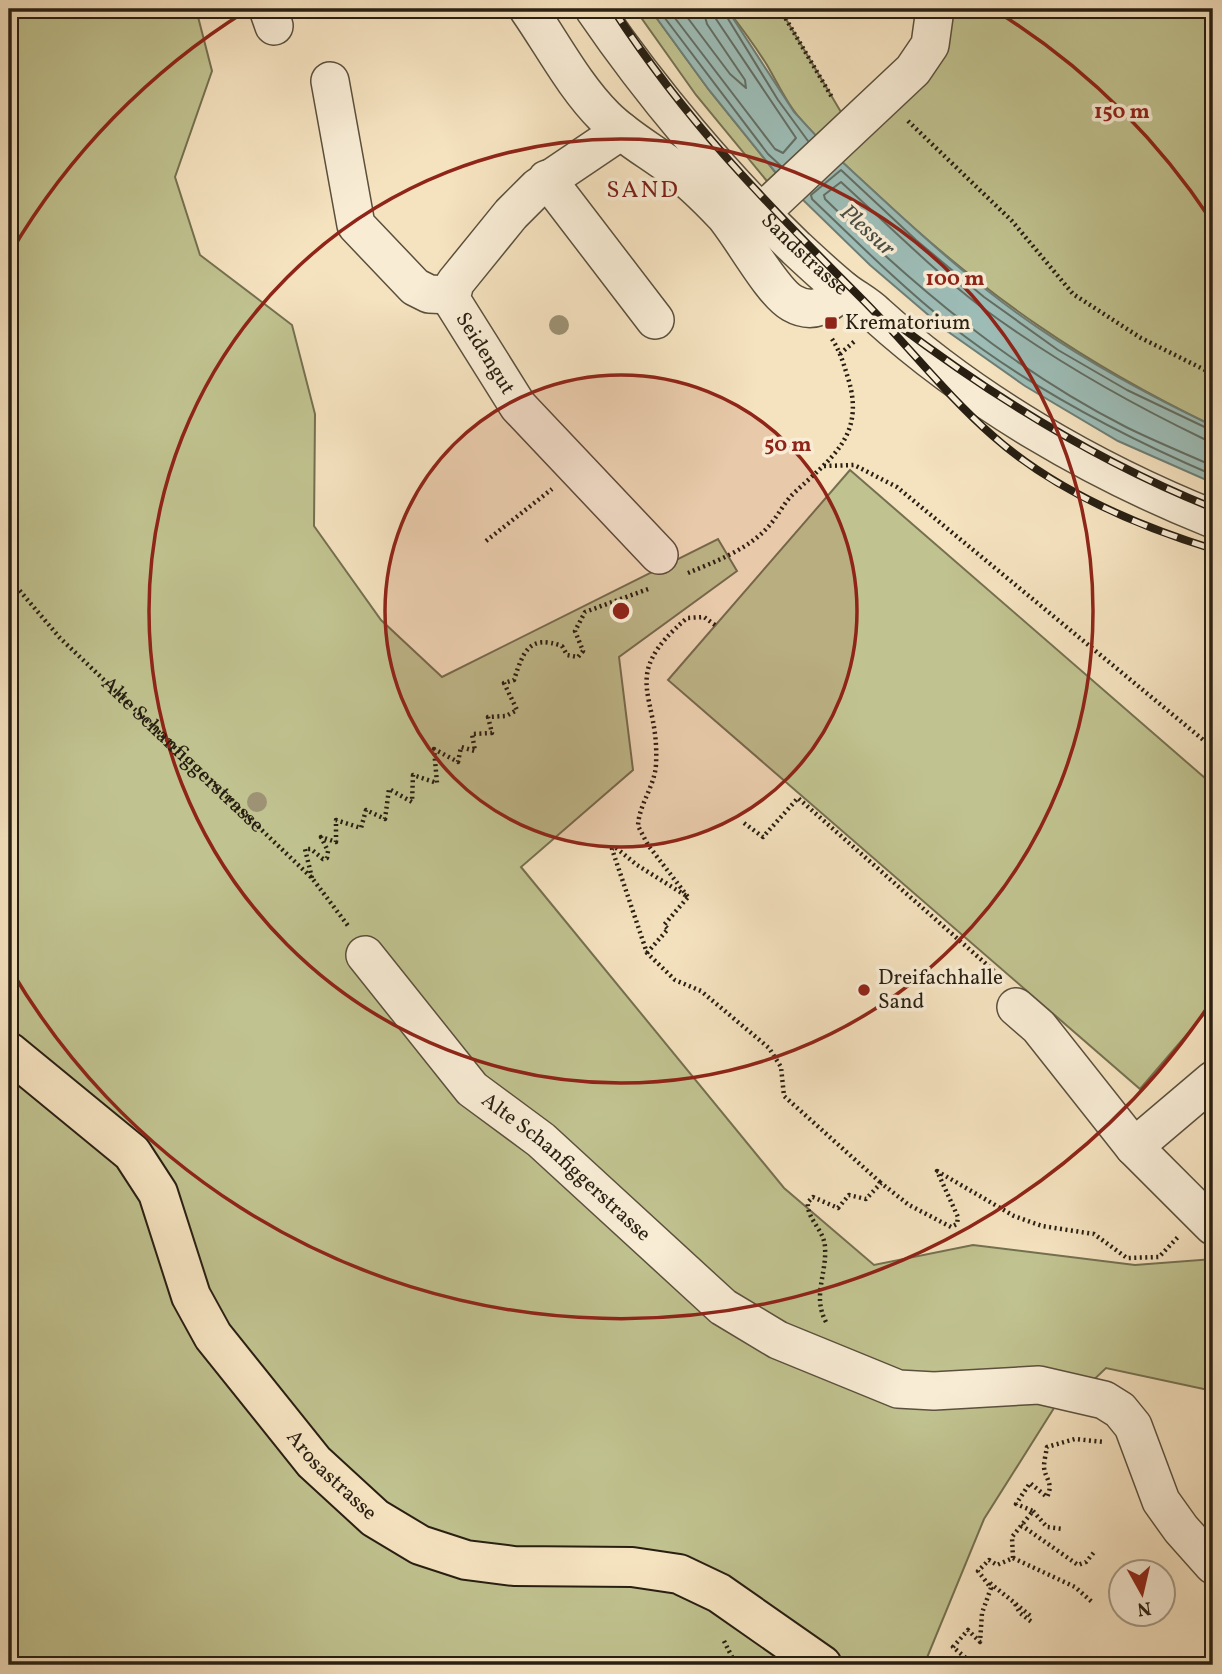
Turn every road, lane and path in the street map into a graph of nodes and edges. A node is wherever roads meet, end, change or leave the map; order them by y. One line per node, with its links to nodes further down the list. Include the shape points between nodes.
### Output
1 (528, 9): 7 (street, via 593,104)
2 (594, 9): 10 (street, Sandstrasse, via 706,151)
3 (780, 9): 8 (path)
4 (935, 9): 6 (street, via 930,45)
5 (330, 81): 11 (street, via 356,225 415,288)
6 (885, 98): 8 (street); 16 (path, via 1012,221 1058,280 1088,306)
7 (621, 131): 9 (street, Seidengut); 12 (street, via 708,199 786,299 798,306)
8 (847, 134): 10 (street)
9 (547, 179): 11 (street, Seidengut, via 506,220 455,283); 13 (street)
10 (771, 204): 12 (street, Sandstrasse)
11 (451, 295): 18 (street, Seidengut, via 509,394)
12 (828, 299): 15 (path, via 819,328); 19 (street, Sandstrasse, via 875,312 917,349 1051,439)
13 (655, 320)
14 (861, 330): 15 (path)
15 (840, 354): 17 (path, via 854,400 854,421)
16 (1213, 374)
17 (823, 466): 21 (path, via 755,539); 24 (path, via 854,465 897,486)
18 (578, 469): 20 (path); 21 (street, Seidengut)
19 (1213, 519)
20 (486, 541)
21 (668, 571): 26 (path, via 585,612 575,631 583,652 578,657 569,657 554,643 528,649 514,680 504,683 517,710 488,717 492,733 471,734 475,751 461,747 458,762 434,749 437,783 413,775 412,802 390,789 385,819 366,810 361,828 336,820 336,842 321,837 327,858 305,849)
22 (9, 578): 26 (path, Alte Schanfiggerstrasse, via 54,631)
23 (715, 625): 27 (path, via 704,617 687,618 652,656 644,682 656,766 639,826)
24 (1213, 748)
25 (744, 823): 30 (path, via 763,837 798,798 1025,998)
26 (312, 878): 29 (path, Alte Schanfiggerstrasse, via 339,910)
27 (688, 897): 28 (path); 28 (path, via 612,849)
28 (647, 953): 34 (path, via 675,980 701,991 769,1048 781,1067 784,1096)
29 (365, 955): 43 (street, Alte Schanfiggerstrasse, via 472,1089 541,1140 735,1316 778,1340 898,1389 1039,1385 1104,1400 1133,1426 1161,1501)
30 (1016, 1007): 33 (street, via 1039,1027)
31 (9, 1052): 49 (main road, Arosastrasse, via 132,1153 158,1193 186,1284 213,1336 314,1462 375,1518 420,1545 466,1560 514,1566 632,1567 678,1574 719,1593)
32 (1213, 1080): 33 (street)
33 (1134, 1147): 35 (street)
34 (881, 1182): 35 (path, via 923,1213 954,1226 958,1217 937,1171 1014,1216 1042,1226 1094,1234 1127,1258 1159,1257); 36 (path, via 866,1199 849,1195 838,1208 818,1197 808,1202 809,1214 825,1243 818,1297)
35 (1197, 1231)
36 (828, 1325)
37 (1046, 1449): 38 (path, via 1044,1469 1050,1492 1047,1497 1030,1483 1016,1504)
38 (1033, 1511): 39 (path); 40 (path, via 1047,1527)
39 (1021, 1525): 41 (path, via 1078,1565); 42 (path, via 1012,1537)
40 (1063, 1529)
41 (1095, 1551)
42 (1013, 1558): 44 (path, via 997,1565 989,1560 978,1571); 46 (path, via 1075,1587)
43 (1213, 1565)
44 (990, 1583): 45 (path); 50 (path, via 980,1642 968,1630 953,1647)
45 (1013, 1600): 47 (path); 48 (path)
46 (1092, 1602)
47 (1032, 1617)
48 (1033, 1623)
49 (822, 1665)
50 (974, 1665)

